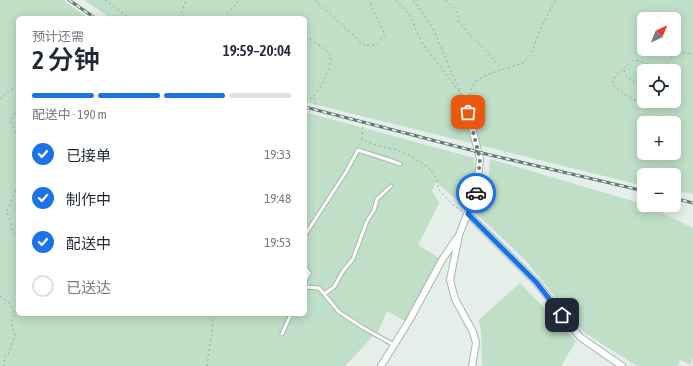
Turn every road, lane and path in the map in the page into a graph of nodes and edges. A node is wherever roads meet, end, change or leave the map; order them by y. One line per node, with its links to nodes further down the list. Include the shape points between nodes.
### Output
1 (105, 0): 10 (path)
2 (186, 0): 11 (path)
3 (238, 0): 12 (path)
4 (315, 0): 5 (path, via 365,46 377,44 385,35)
5 (370, 0)
6 (396, 0): 20 (path, via 409,14 422,43)
7 (413, 0): 20 (path, via 432,26)
8 (446, 0): 16 (path, via 458,13 458,20 467,32)
9 (555, 0): 16 (path, via 531,55 523,63)
10 (126, 16)
11 (181, 16)
12 (225, 16)
13 (310, 39): 19 (path, via 332,57 324,80)
14 (693, 54): 15 (path, via 683,52 672,56 660,70 633,60)
15 (624, 69): 17 (path, via 626,76); 23 (path, via 615,77 612,84 615,89)
16 (503, 70): 25 (path, via 476,81 471,90)
17 (637, 83)
18 (16, 87): 22 (path)
19 (313, 97): 21 (path); 26 (path, via 316,102)
20 (463, 97): 25 (path)
21 (307, 98)
22 (0, 99)
23 (637, 101)
24 (16, 111): 28 (path, via 10,121)
25 (468, 112): 34 (street, via 480,159 477,189)
26 (307, 114)
27 (363, 122): 29 (path)
28 (16, 133)
29 (362, 138): 30 (path); 34 (path, via 372,144 412,156 428,167 437,179 438,189 454,206)
30 (358, 150): 31 (lane); 35 (lane)
31 (400, 164)
32 (391, 186): 39 (lane, via 377,199 353,259 334,287)
33 (16, 191): 37 (path, via 7,211)
34 (468, 214): 36 (street); 49 (street, via 536,282 580,338)
35 (307, 231)
36 (460, 235): 44 (street, via 442,260); 48 (street, via 450,280 455,299 473,332 476,343)
37 (16, 236)
38 (307, 287): 39 (lane, via 319,288)
39 (324, 294): 44 (lane, via 339,312)
40 (0, 296): 45 (path, via 15,312 11,323 14,335)
41 (213, 316): 46 (path)
42 (290, 316): 43 (lane)
43 (282, 334)
44 (394, 345): 47 (street)
45 (2, 366)
46 (207, 366)
47 (381, 366)
48 (472, 366)
49 (622, 366)

